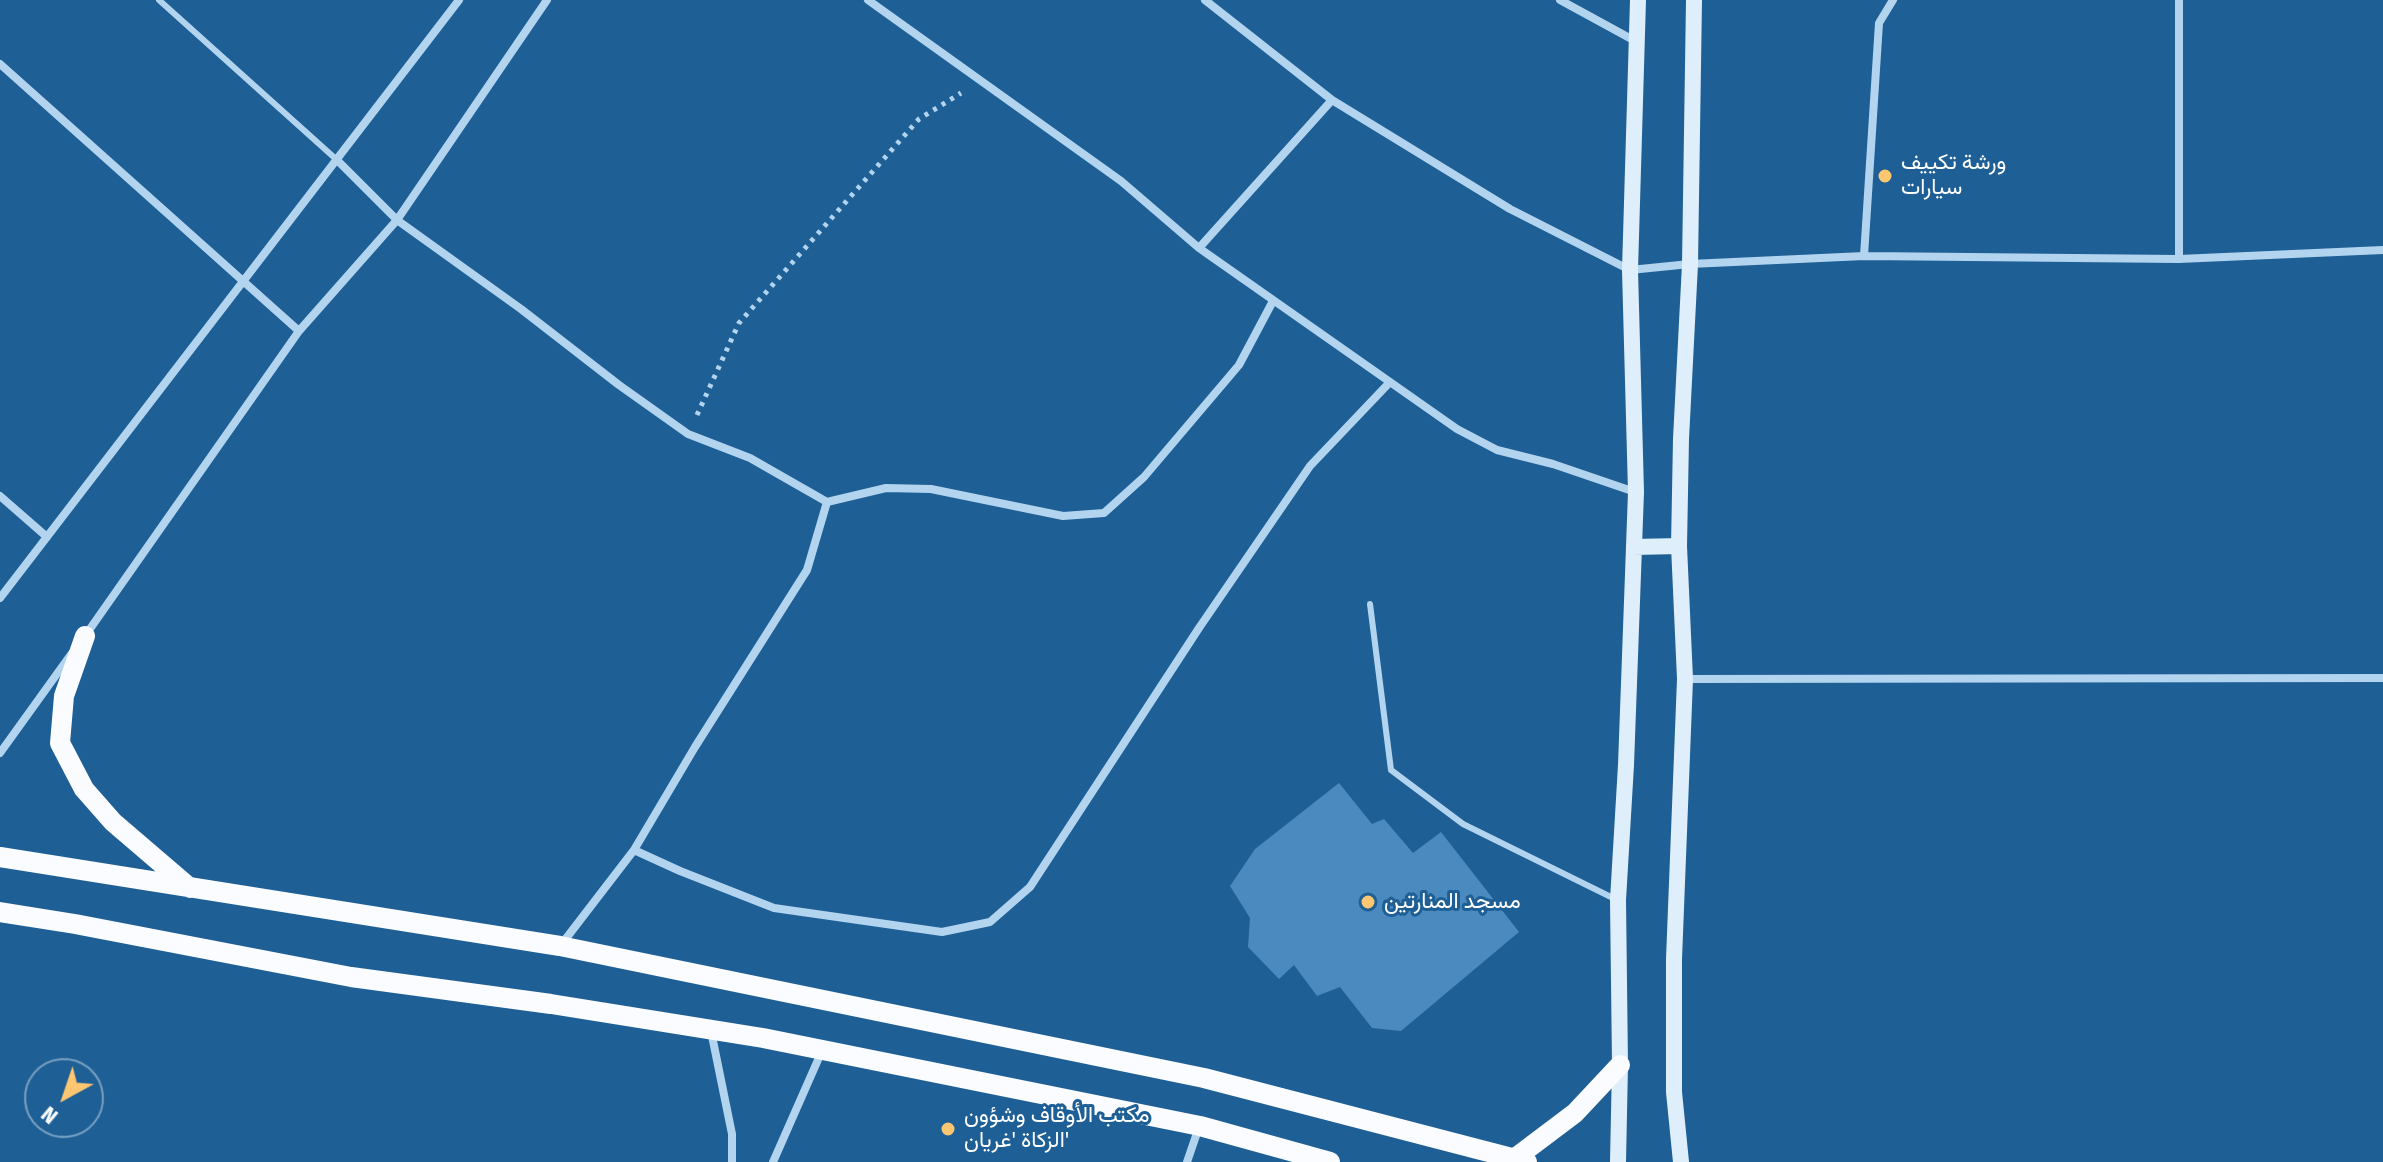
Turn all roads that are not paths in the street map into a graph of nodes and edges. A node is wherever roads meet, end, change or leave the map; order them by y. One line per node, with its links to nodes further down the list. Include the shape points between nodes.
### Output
1 (159, 0): 14 (lane)
2 (459, 0): 14 (street)
3 (547, 0): 15 (street)
4 (868, 0): 16 (street, via 1121,181)
5 (1205, 0): 13 (street)
6 (1560, 0): 11 (street)
7 (1638, 0): 11 (main road)
8 (1694, 0): 20 (main road)
9 (1893, 0): 18 (street, via 1879,23)
10 (2179, 0): 19 (street)
11 (1637, 42): 21 (main road)
12 (0, 64): 22 (street)
13 (1332, 100): 16 (street); 21 (street, via 1510,209)
14 (337, 160): 15 (street); 22 (street)
15 (397, 220): 24 (street); 28 (street, via 688,434 750,458)
16 (1199, 248): 23 (street)
17 (2383, 250): 19 (street)
18 (1864, 256): 19 (street); 20 (street)
19 (2179, 259)
20 (1690, 264): 21 (street); 30 (main road)
21 (1630, 270): 26 (main road)
22 (244, 282): 24 (street); 29 (street)
23 (1273, 301): 25 (street); 28 (street, via 1239,365 1144,477 1104,513 1063,516 931,489 886,488)
24 (299, 331): 34 (street)
25 (1390, 382): 26 (street, via 1497,450); 38 (street, via 1310,466 1030,887 990,922 942,932 774,908)
26 (1636, 492): 31 (main road)
27 (0, 496): 29 (street)
28 (827, 502): 38 (street, via 807,570)
29 (47, 537): 32 (street)
30 (1679, 546): 31 (main road); 36 (main road)
31 (1634, 547): 41 (main road)
32 (0, 598)
33 (1370, 604): 41 (lane, via 1391,770 1463,824)
34 (85, 636): 37 (street); 40 (main road, via 64,696 60,743 84,789 113,822)
35 (2383, 678): 36 (street)
36 (1685, 679): 54 (main road, via 1674,959 1674,1092)
37 (0, 753)
38 (634, 850): 43 (street)
39 (0, 857): 40 (main road)
40 (190, 888): 43 (main road)
41 (1618, 900): 46 (main road)
42 (0, 912): 44 (main road, via 351,977)
43 (560, 946): 48 (main road, via 1204,1078)
44 (710, 1030): 45 (main road); 49 (street, via 732,1134)
45 (822, 1050): 47 (main road); 50 (street)
46 (1620, 1065): 48 (main road); 53 (main road)
47 (1200, 1126): 51 (street); 52 (main road)
48 (1521, 1160)
49 (732, 1162)
50 (773, 1162)
51 (1187, 1162)
52 (1330, 1162)
53 (1618, 1162)
54 (1681, 1162)

